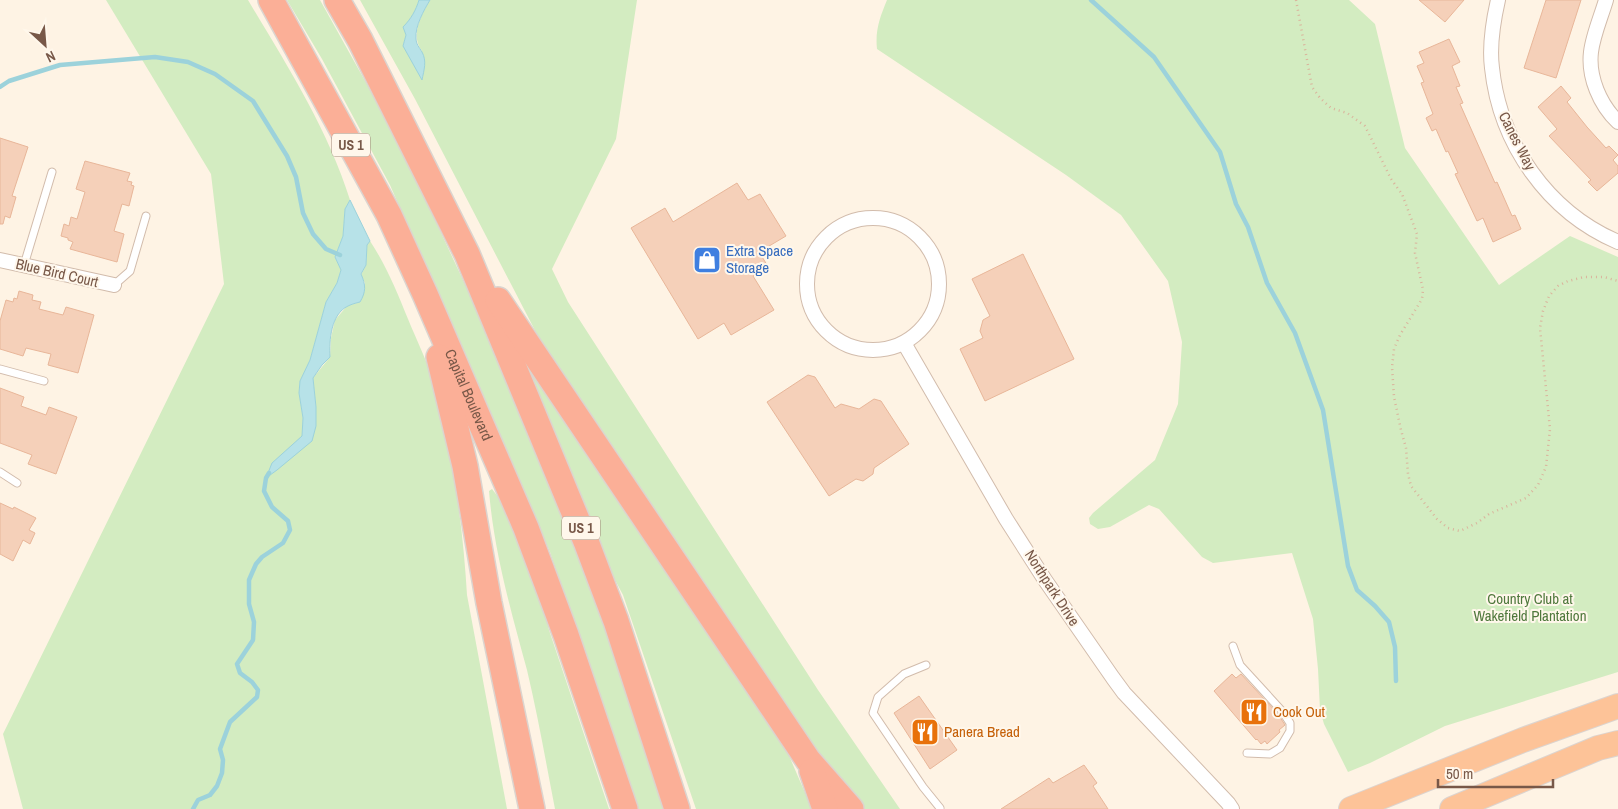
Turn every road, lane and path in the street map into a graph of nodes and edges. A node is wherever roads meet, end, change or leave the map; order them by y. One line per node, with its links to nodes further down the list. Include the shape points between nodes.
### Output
1 (271, 0): 15 (highway, Capital Boulevard / US 1, via 384,207)
2 (337, 0): 10 (highway, US 1)
3 (1296, 0): 13 (path, via 1312,87 1331,108 1346,113 1365,126 1402,194 1417,234 1415,253 1422,300 1394,349 1394,397 1411,486 1448,528 1460,531 1478,523 1526,498 1538,485 1546,467 1550,429 1540,328 1542,311 1549,296 1568,281 1604,277)
4 (1498, 0): 9 (street, Canes Way, via 1491,41 1491,67 1499,105 1515,144 1525,163 1552,197 1588,227)
5 (1606, 0): 6 (street, via 1591,50 1591,68 1599,96)
6 (1618, 122)
7 (52, 172): 12 (lane)
8 (146, 216): 14 (lane, via 130,271)
9 (1618, 242)
10 (467, 254): 26 (highway); 30 (highway, US 1, via 587,544 616,621)
11 (0, 260): 12 (street, Blue Bird Court)
12 (24, 265): 14 (street, Blue Bird Court)
13 (1618, 281)
14 (114, 285)
15 (425, 294): 28 (highway, via 465,466 489,603); 29 (highway, Capital Boulevard / US 1, via 526,528)
16 (904, 343): 16 (street, via 919,332 935,308 940,279 931,250 916,234 898,222 883,218 868,218 840,227 818,247 809,268 807,289 816,318 825,330 849,346 878,350); 33 (street, Northpark Drive, via 1006,518 1118,686)
17 (0, 370): 18 (lane)
18 (44, 381)
19 (0, 472): 20 (lane)
20 (17, 483)
21 (1233, 646): 25 (lane, via 1240,665 1290,723 1290,731 1280,748 1270,754)
22 (926, 665): 27 (lane, via 904,674 878,697 873,713 922,787)
23 (1618, 706): 34 (highway, via 1514,743)
24 (1618, 742): 35 (highway)
25 (1248, 753)
26 (808, 760): 31 (highway); 32 (highway)
27 (940, 808)
28 (532, 809)
29 (625, 809)
30 (677, 809)
31 (825, 809)
32 (851, 809)
33 (1232, 809)
34 (1351, 809)
35 (1452, 809)

